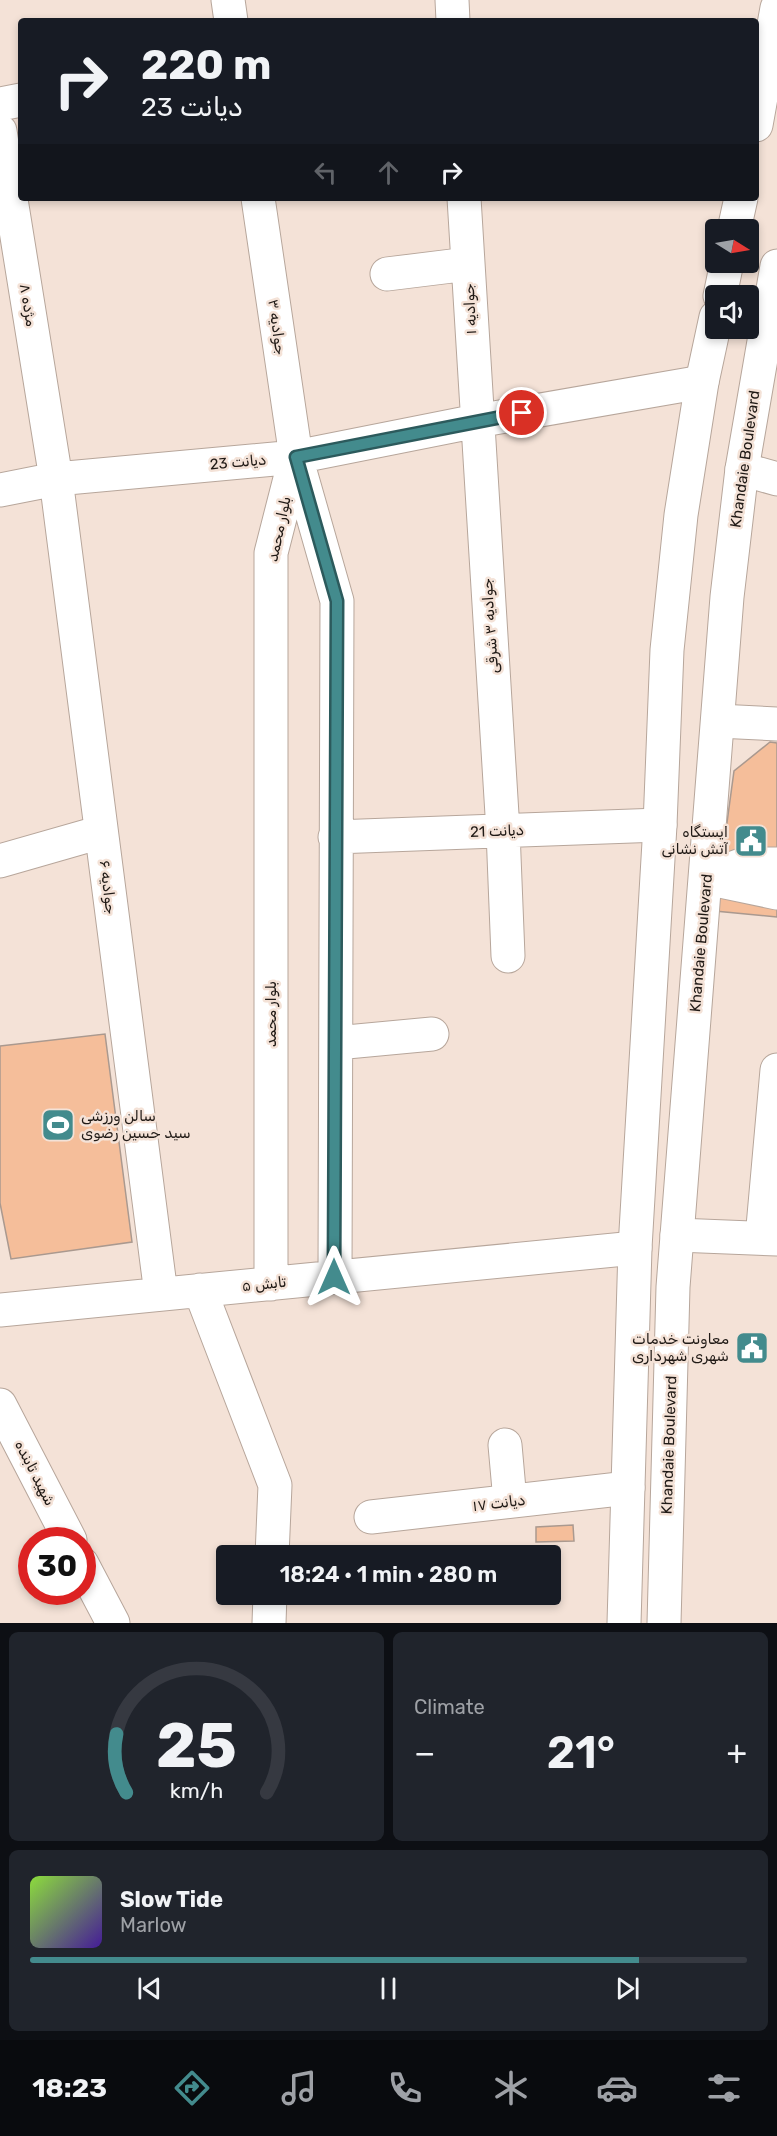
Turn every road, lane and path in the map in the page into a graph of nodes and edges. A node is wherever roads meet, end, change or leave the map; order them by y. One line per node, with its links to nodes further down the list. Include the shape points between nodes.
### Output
1 (228, 0): 4 (street)
2 (452, 0): 5 (street)
3 (777, 8): 8 (street)
4 (231, 18)
5 (453, 18)
6 (18, 101): 7 (street)
7 (0, 104)
8 (759, 108)
9 (0, 131): 14 (street, مژده ۸)
10 (258, 201): 21 (street, جوادیه ۳)
11 (464, 201): 15 (street, جوادیه ۱)
12 (740, 201): 13 (street)
13 (736, 219)
14 (8, 238): 23 (street, مژده ۸)
15 (468, 264): 16 (street); 20 (street, جوادیه ۱)
16 (387, 274)
17 (776, 276): 22 (street, Khandaie Boulevard)
18 (711, 339): 19 (street)
19 (702, 382): 20 (street, دیانت 23); 28 (street, via 681,515 667,650)
20 (477, 421): 21 (street, دیانت 23); 29 (street, جوادیه ۳ شرقی)
21 (296, 457): 23 (street, دیانت 23); 31 (street, بلوار محمد, via 337,601); 44 (street, بلوار محمد, via 271,553)
22 (742, 469): 24 (street); 26 (street, Khandaie Boulevard)
23 (56, 479): 25 (street, دیانت 23); 30 (street, جوادیه ۶)
24 (777, 479)
25 (0, 490)
26 (718, 721): 27 (street); 34 (street, Khandaie Boulevard)
27 (777, 724)
28 (660, 825): 29 (street, دیانت 21); 42 (street)
29 (503, 831): 31 (street, دیانت 21); 36 (street, جوادیه ۳ شرقی)
30 (101, 832): 32 (street); 46 (street, جوادیه ۶)
31 (335, 837): 38 (street, بلوار محمد)
32 (0, 861)
33 (777, 864): 34 (street, via 744,864)
34 (706, 878): 35 (street); 40 (street, Khandaie Boulevard)
35 (777, 893)
36 (508, 956)
37 (432, 1034): 38 (street)
38 (336, 1043): 43 (street, بلوار محمد)
39 (777, 1070): 41 (street)
40 (677, 1235): 41 (street); 60 (street, Khandaie Boulevard)
41 (769, 1239)
42 (635, 1248): 43 (street, تابش ۵); 50 (street)
43 (334, 1277): 44 (street, تابش ۵)
44 (271, 1284): 45 (street, تابش ۵)
45 (200, 1290): 46 (street, تابش ۵); 54 (street, via 275,1485)
46 (161, 1294): 47 (street, تابش ۵)
47 (0, 1310)
48 (0, 1405): 53 (street, شهید تابنده)
49 (504, 1445): 51 (street)
50 (628, 1488): 51 (street, دیانت ۱۷); 59 (street)
51 (510, 1501): 52 (street, دیانت ۱۷)
52 (371, 1517)
53 (63, 1527)
54 (272, 1545)
55 (96, 1591): 57 (street)
56 (270, 1605): 58 (street)
57 (113, 1623)
58 (269, 1623)
59 (624, 1623)
60 (664, 1623)

